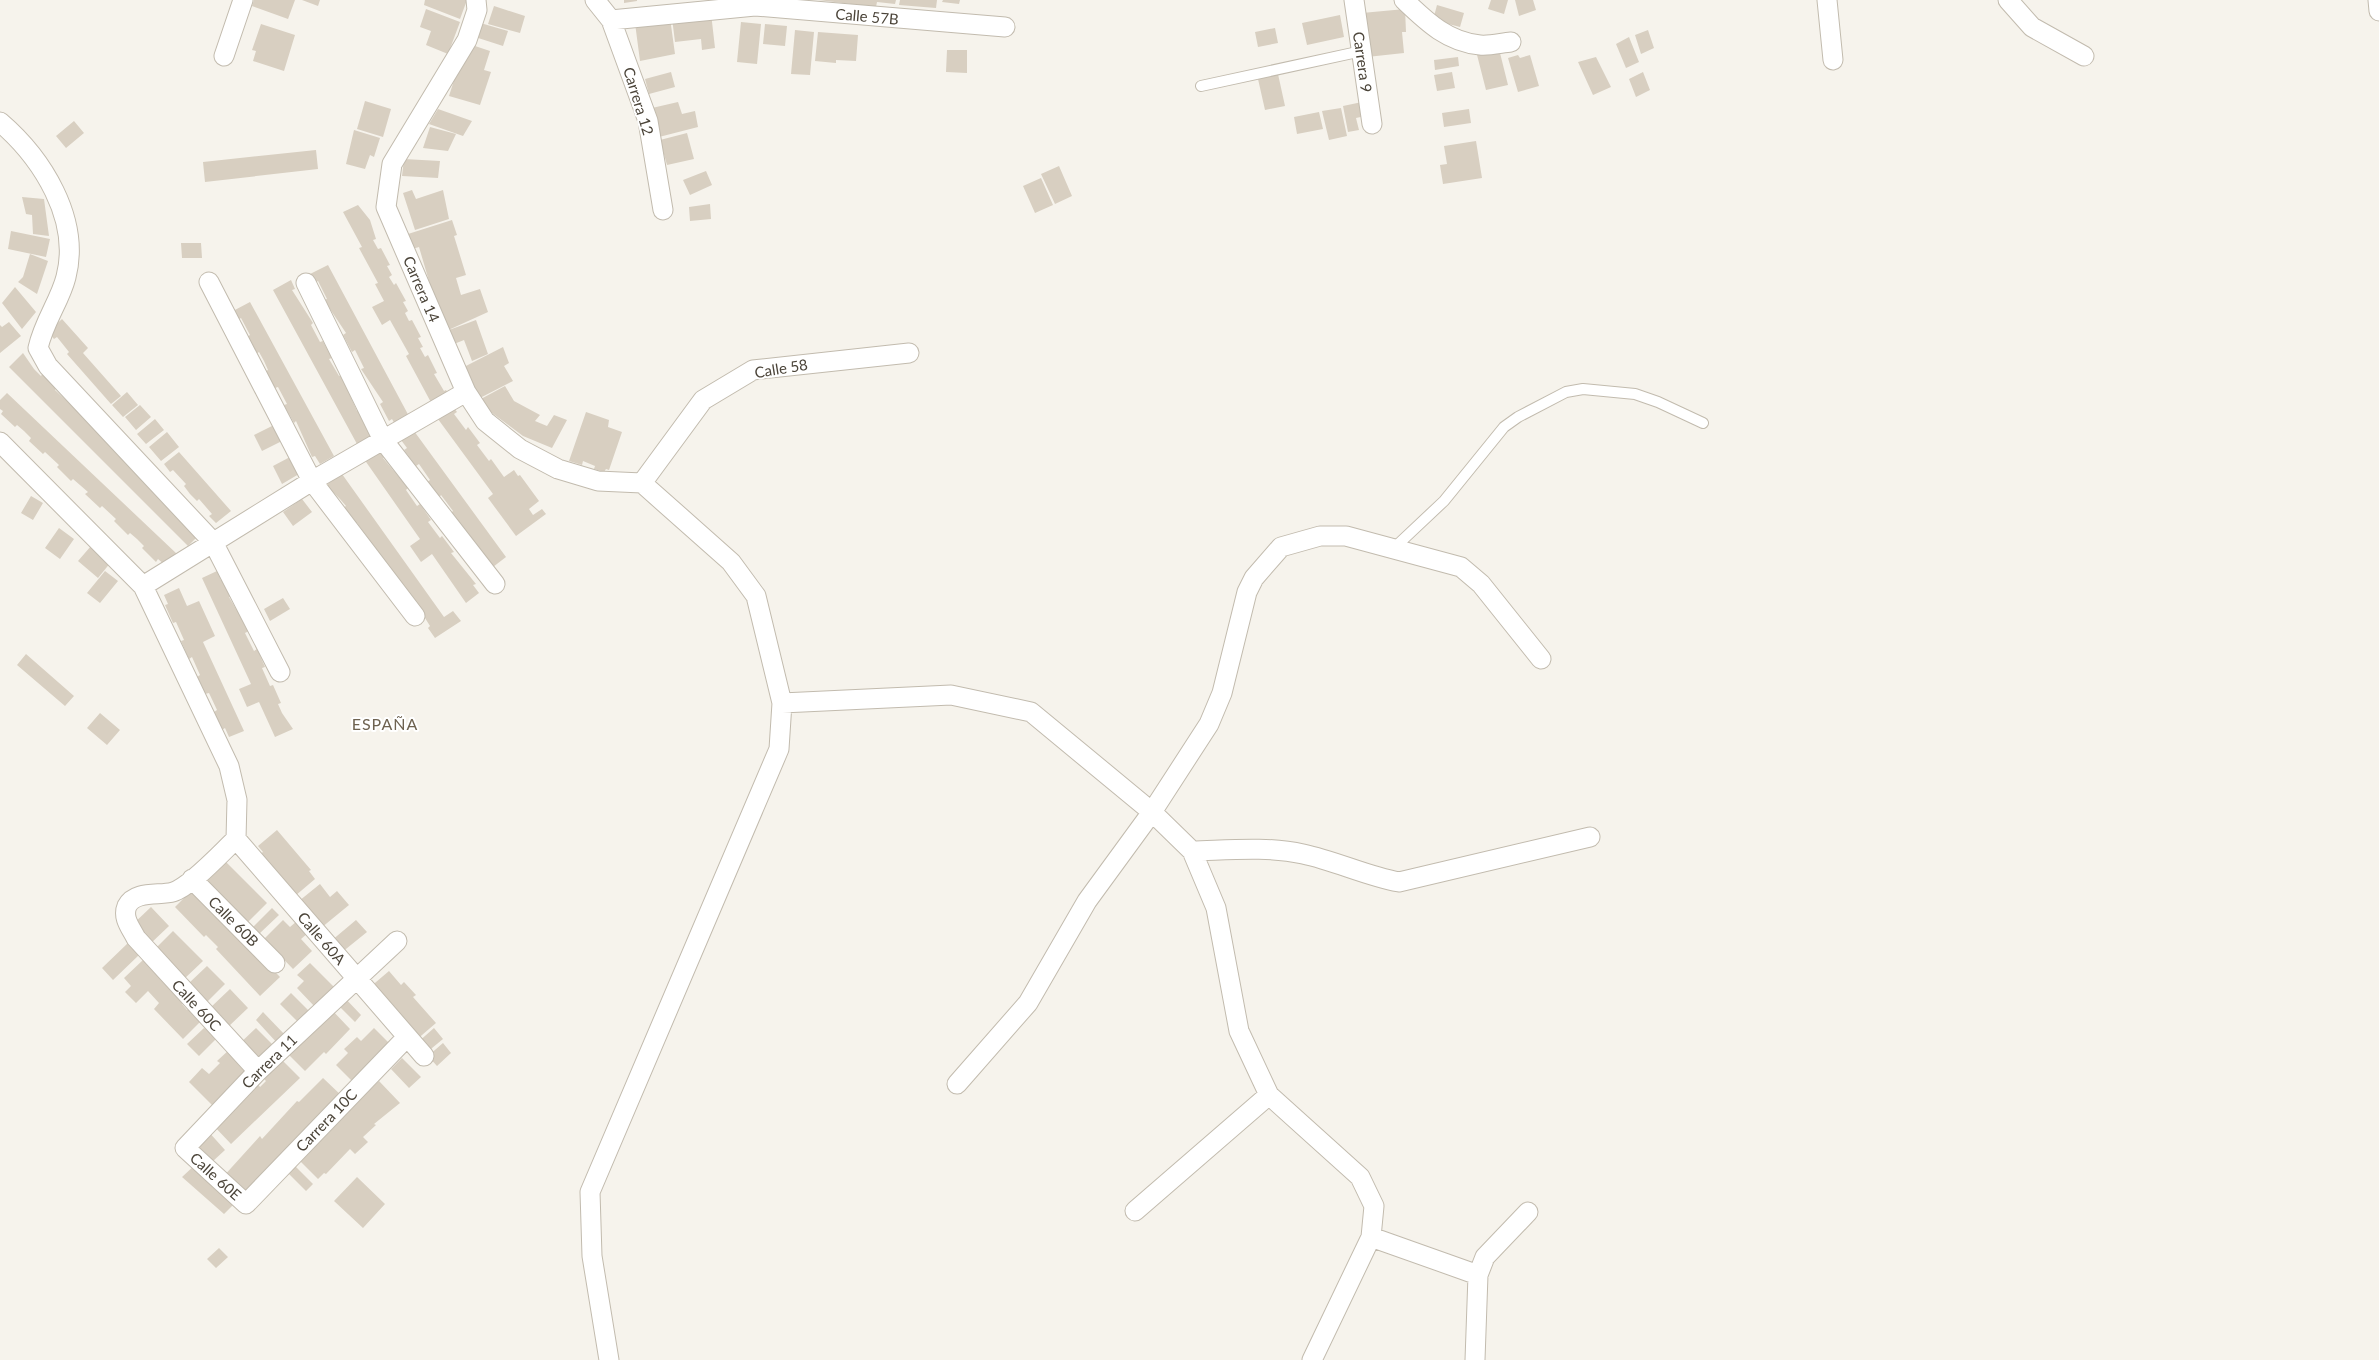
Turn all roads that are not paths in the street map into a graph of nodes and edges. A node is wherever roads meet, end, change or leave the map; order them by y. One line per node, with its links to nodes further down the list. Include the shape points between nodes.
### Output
1 (243, 0): 14 (street)
2 (476, 0): 24 (street, Carrera 14, via 478,10 467,40 392,164 386,207)
3 (594, 0): 10 (street, Carrera 12)
4 (1354, 0): 13 (street, Carrera 9)
5 (1404, 0): 12 (street, via 1434,29 1458,39 1480,45)
6 (1827, 0): 16 (street)
7 (2008, 0): 15 (street, via 2032,27)
8 (2378, 0): 9 (street)
9 (2379, 11)
10 (611, 20): 11 (street, Calle 57B, via 755,6); 20 (street, Carrera 12, via 648,121)
11 (1005, 27)
12 (1511, 42)
13 (1362, 51): 17 (lane); 19 (street, Carrera 9)
14 (224, 56)
15 (2084, 56)
16 (1833, 60)
17 (1201, 86)
18 (0, 122): 30 (street, via 39,162 64,216 70,250 66,278 42,328 38,348 48,366)
19 (1372, 124)
20 (663, 210)
21 (209, 282): 28 (street)
22 (306, 283): 26 (street)
23 (910, 352): 29 (street, Calle 58, via 753,370 703,400)
24 (466, 392): 26 (street); 29 (street, Carrera 14, via 486,421 520,449 558,469 598,481)
25 (1703, 423): 31 (lane, via 1634,394 1583,389 1566,392 1504,427 1444,502)
26 (383, 440): 28 (street); 32 (street)
27 (0, 442): 33 (street)
28 (312, 482): 30 (street); 34 (street)
29 (642, 483): 37 (street, via 731,562 756,596)
30 (214, 542): 33 (street); 36 (street)
31 (1393, 549): 35 (street, via 1461,567 1470,573); 38 (street, via 1346,536 1320,536 1280,547 1254,578 1247,592 1222,692 1209,724)
32 (495, 584)
33 (142, 586): 40 (street, via 229,766 238,800)
34 (415, 616)
35 (1541, 659)
36 (280, 672)
37 (782, 703): 38 (street, via 951,695 1032,712); 57 (street, via 779,749 590,1192 592,1256)
38 (1152, 812): 41 (street); 49 (street, via 1087,901 1028,1004)
39 (1590, 837): 41 (street, via 1399,882 1305,854 1274,849)
40 (236, 839): 42 (street, Calle 60C); 45 (street, Calle 60A)
41 (1192, 851): 50 (street, via 1216,908 1239,1031)
42 (192, 879): 44 (street, Calle 60B); 48 (street, Calle 60C, via 175,892 137,896 127,905 125,917 136,938)
43 (397, 941): 45 (street, Carrera 11)
44 (276, 963)
45 (356, 978): 46 (street, Calle 60A); 48 (street, Carrera 11)
46 (406, 1037): 47 (street, Calle 60A); 52 (street, Carrera 10C)
47 (424, 1056)
48 (258, 1071): 51 (street, Carrera 11)
49 (957, 1084)
50 (1268, 1095): 53 (street); 55 (street, via 1360,1177 1374,1206)
51 (185, 1148): 52 (street, Calle 60E)
52 (246, 1204)
53 (1136, 1211)
54 (1528, 1212): 56 (street, via 1485,1257)
55 (1372, 1237): 56 (street); 58 (street)
56 (1478, 1274): 59 (street)
57 (609, 1360)
58 (1312, 1360)
59 (1475, 1360)

